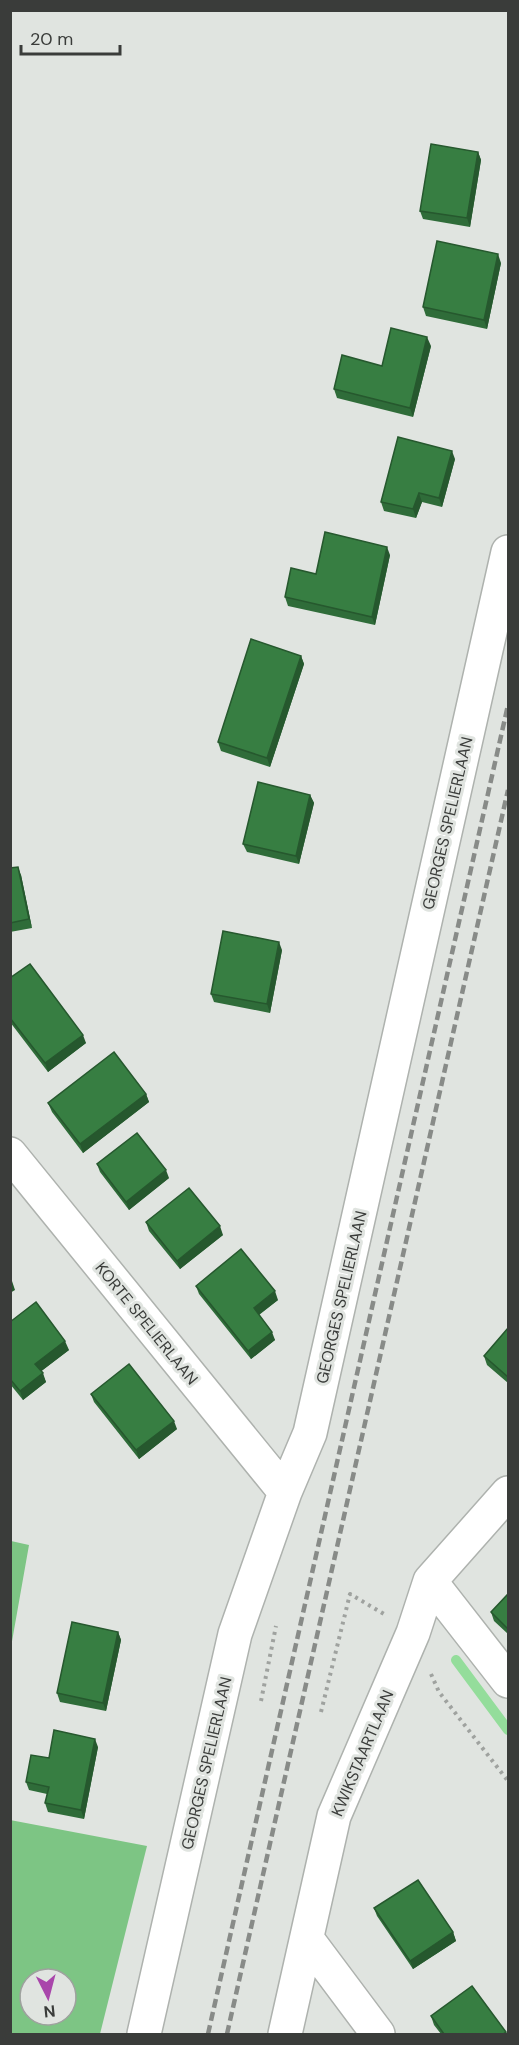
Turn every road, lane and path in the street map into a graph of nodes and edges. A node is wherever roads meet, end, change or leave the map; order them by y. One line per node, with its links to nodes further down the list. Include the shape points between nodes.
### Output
1 (508, 552): 3 (street, GEORGES SPELIERLAAN, via 310,1433)
2 (10, 1154): 3 (street, KORTE SPELIERLAAN)
3 (285, 1492): 11 (street, GEORGES SPELIERLAAN, via 235,1634)
4 (508, 1493): 5 (street)
5 (430, 1581): 6 (street, KWIKSTAARTLAAN); 7 (street)
6 (413, 1633): 8 (path, via 350,1594); 9 (path, via 439,1692); 10 (street, KWIKSTAARTLAAN, via 334,1816)
7 (508, 1681)
8 (321, 1712)
9 (508, 1781)
10 (307, 1939): 12 (street, KWIKSTAARTLAAN); 13 (street)
11 (144, 2034)
12 (285, 2034)
13 (378, 2034)

